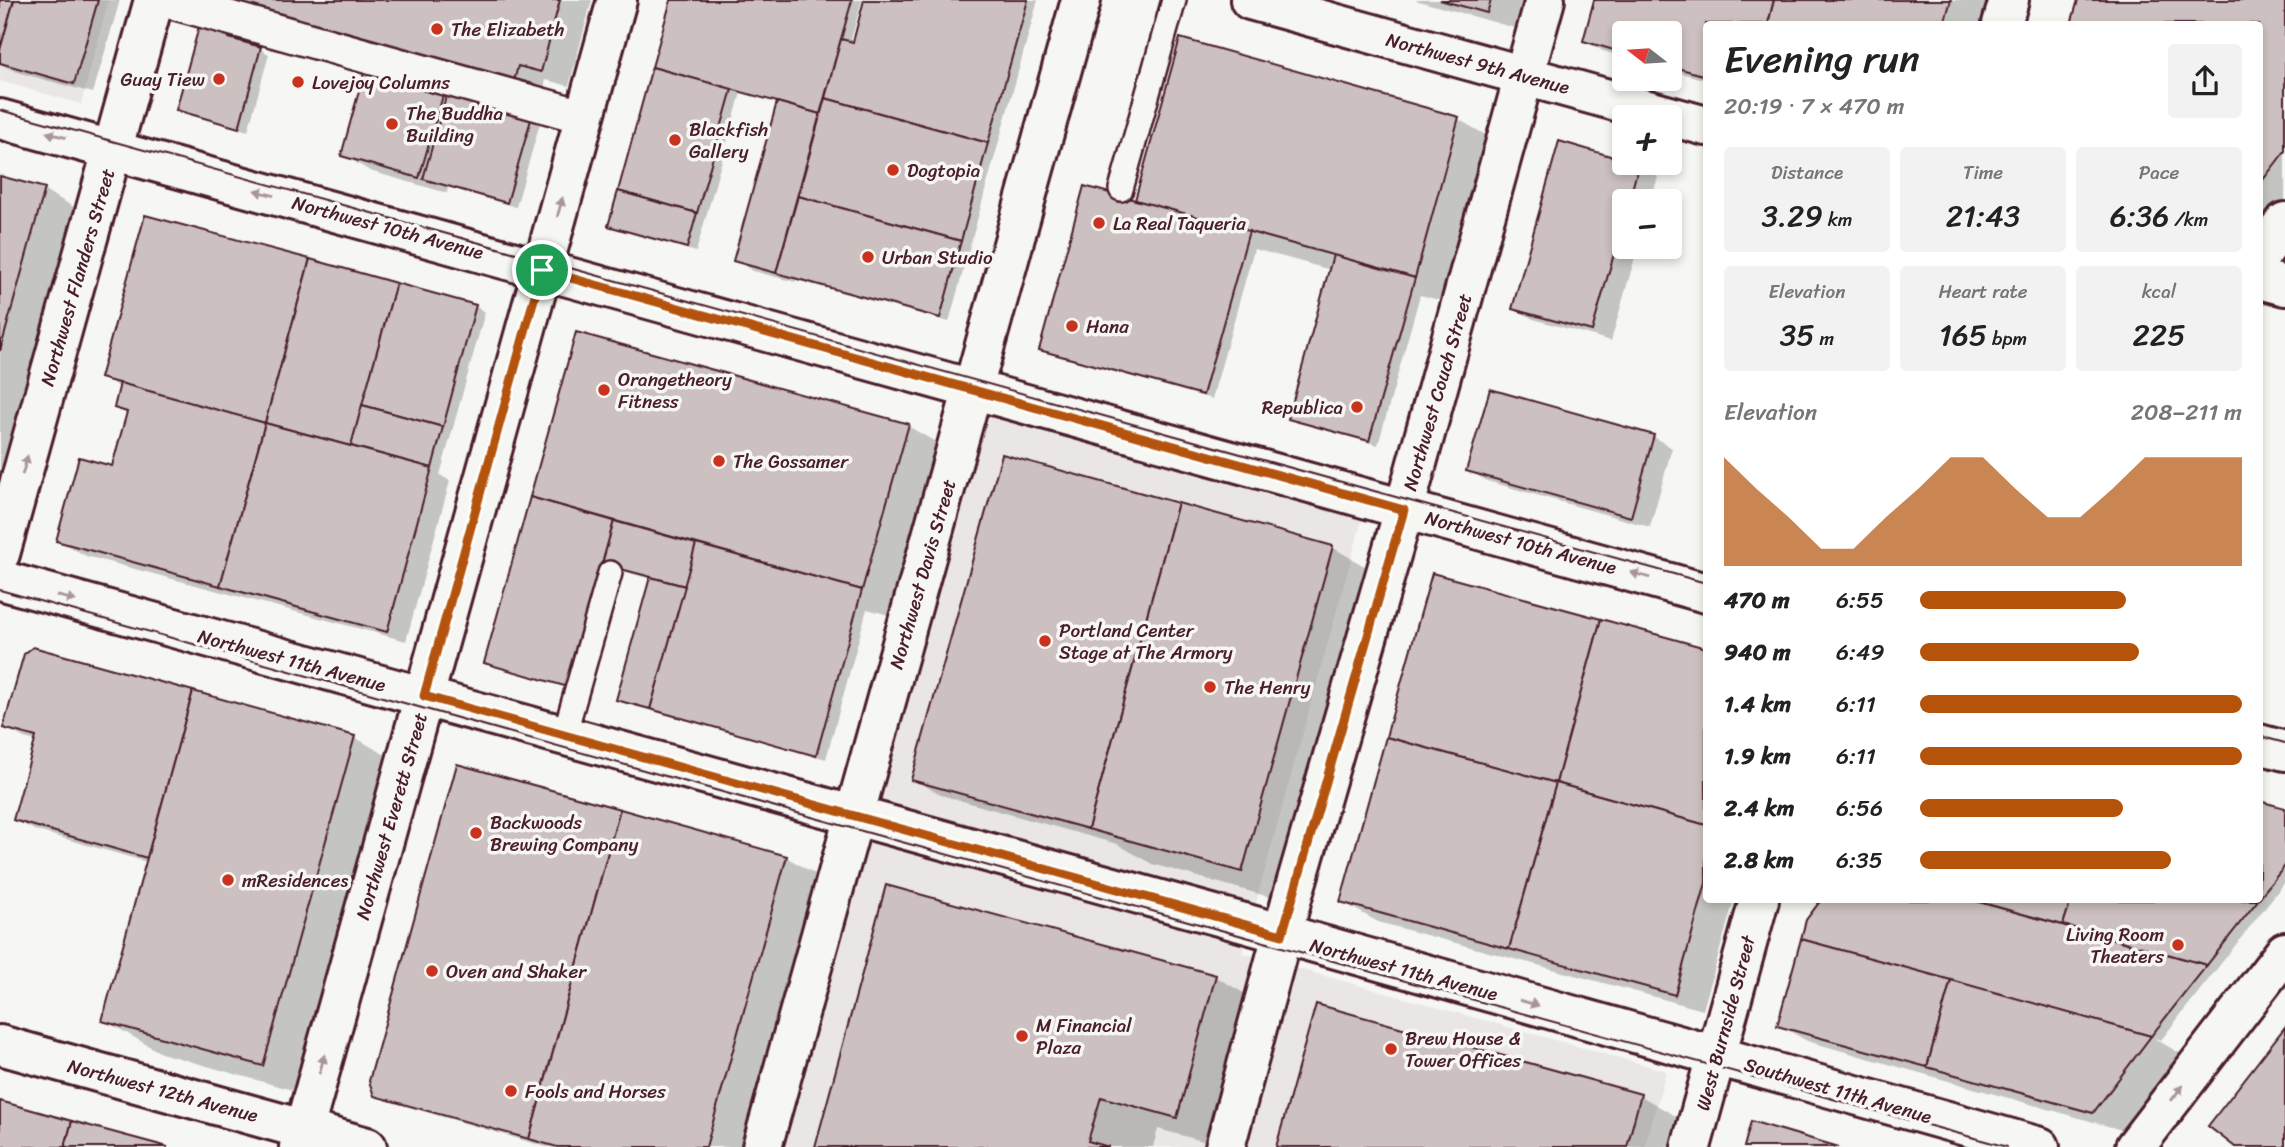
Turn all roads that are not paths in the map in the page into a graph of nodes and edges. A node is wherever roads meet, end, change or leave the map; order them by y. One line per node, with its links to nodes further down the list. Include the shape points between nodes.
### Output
1 (155, 0): 14 (street, Northwest Flanders Street)
2 (164, 0): 11 (street)
3 (617, 0): 11 (street, Northwest Everett Street)
4 (1081, 0): 21 (street, Northwest Davis Street)
5 (1174, 0): 15 (lane)
6 (1250, 0): 10 (street, Northwest 9th Avenue)
7 (1545, 0): 10 (street, Northwest Couch Street)
8 (2009, 0): 9 (street)
9 (2003, 21)
10 (1525, 76): 13 (street, Northwest 9th Avenue); 22 (street, Northwest Couch Street)
11 (584, 117): 18 (street, Northwest Everett Street, one-way to 11)
12 (0, 119): 14 (street, Northwest 10th Avenue, one-way to 12)
13 (1703, 125)
14 (113, 151): 18 (street, Northwest 10th Avenue, one-way to 14); 23 (street, Northwest Flanders Street, one-way to 14)
15 (1121, 189)
16 (2285, 222): 17 (street)
17 (2263, 252)
18 (542, 270): 21 (street, Northwest 10th Avenue); 27 (street, Northwest Everett Street)
19 (2263, 280): 20 (street)
20 (2285, 286)
21 (973, 390): 22 (street, Northwest 10th Avenue); 31 (street, Northwest Davis Street)
22 (1404, 510): 26 (street, Northwest 10th Avenue, one-way to 22); 33 (street, Northwest Couch Street)
23 (0, 554)
24 (610, 573): 28 (lane)
25 (0, 580): 27 (street, Northwest 11th Avenue, one-way to 27)
26 (1703, 592)
27 (424, 696): 28 (street, Northwest 11th Avenue); 37 (street, Northwest Everett Street, one-way to 27)
28 (564, 736): 31 (street, Northwest 11th Avenue)
29 (2263, 745): 30 (street)
30 (2285, 751)
31 (854, 816): 33 (street, Northwest 11th Avenue); 39 (street, Northwest Davis Street)
32 (1758, 903): 36 (street, West Burnside Street)
33 (1282, 935): 36 (street, Northwest 11th Avenue, one-way to 36); 40 (street, Northwest Couch Street)
34 (2285, 952): 43 (street, one-way to 34)
35 (0, 1045): 37 (street, Northwest 12th Avenue)
36 (1716, 1056): 41 (street, West Burnside Street); 42 (street, Southwest 11th Avenue)
37 (301, 1138): 38 (street, Northwest 12th Avenue)
38 (367, 1147)
39 (762, 1147)
40 (1225, 1147)
41 (1691, 1147)
42 (2040, 1147)
43 (2135, 1147)

